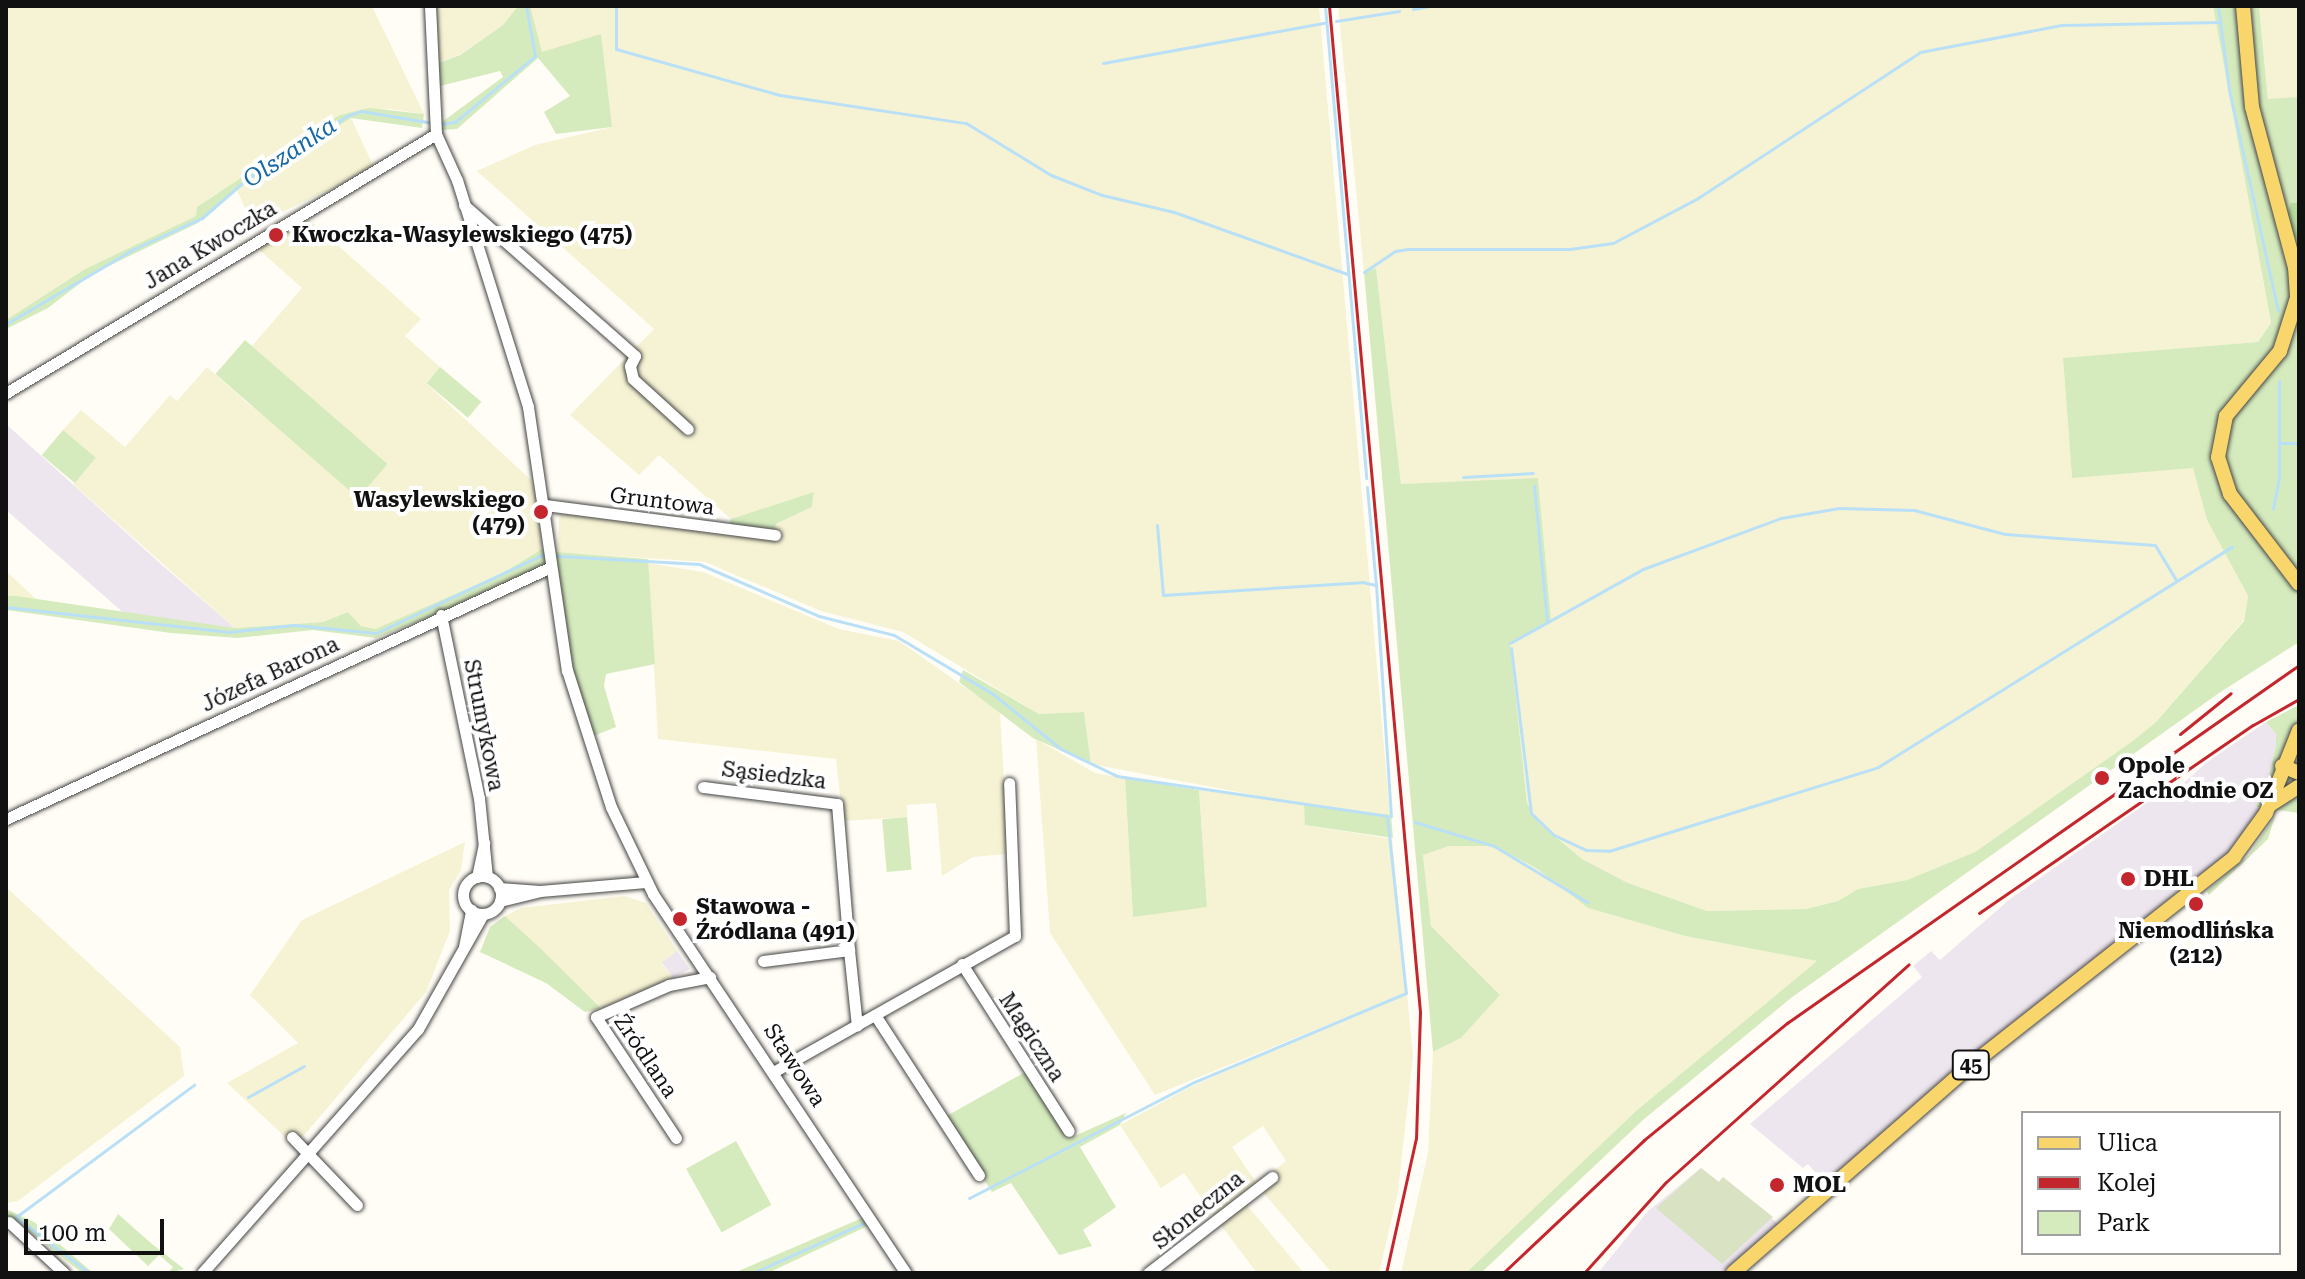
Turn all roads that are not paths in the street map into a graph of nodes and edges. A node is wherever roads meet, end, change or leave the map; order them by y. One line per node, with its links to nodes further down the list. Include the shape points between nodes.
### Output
1 (430, 6): 3 (street, Stawowa)
2 (2243, 6): 10 (main road, via 2252,107 2293,261 2297,298 2277,356 2226,416 2218,457 2230,494)
3 (437, 127): 4 (street, Stawowa); 5 (street, Jana Kwoczka)
4 (464, 205): 6 (street, via 635,356 630,366 633,379); 7 (street, Stawowa, via 528,407)
5 (6, 393)
6 (688, 429)
7 (545, 505): 8 (street, Gruntowa); 9 (street, Stawowa)
8 (775, 535)
9 (551, 567): 11 (street, Józefa Barona); 22 (street, Stawowa, via 581,722 611,807)
10 (2299, 584)
11 (441, 615): 20 (street, Józefa Barona); 21 (street, Strumykowa, via 484,843)
12 (2299, 730): 13 (main road, 45)
13 (2282, 766): 14 (main road); 16 (main road, 45)
14 (2299, 773)
15 (1009, 783): 27 (street, via 1015,936)
16 (2277, 783): 18 (main road); 19 (main road, 45)
17 (703, 787): 25 (street, Sąsiedzka, via 837,804)
18 (2299, 787): 19 (main road)
19 (2269, 806): 44 (main road, 45, via 2227,863 1966,1069)
20 (6, 819)
21 (482, 877): 23 (street); 24 (street, Strumykowa, via 463,895)
22 (646, 882): 23 (street); 28 (street, Stawowa)
23 (500, 895): 24 (street)
24 (477, 912): 35 (street, via 464,948 418,1029)
25 (849, 950): 26 (street); 30 (street, Sąsiedzka)
26 (763, 961)
27 (962, 964): 29 (street); 32 (street, Magiczna)
28 (710, 977): 31 (street, Stawowa); 34 (street, Źródlana, via 669,985 596,1017)
29 (875, 1015): 30 (street); 36 (street)
30 (857, 1026): 31 (street)
31 (775, 1071): 42 (street, Stawowa)
32 (1069, 1131)
33 (292, 1137): 35 (street)
34 (676, 1138)
35 (309, 1153): 38 (street); 41 (street)
36 (979, 1175)
37 (1272, 1177): 43 (street, Słoneczna)
38 (357, 1205)
39 (7, 1220): 40 (street)
40 (64, 1273)
41 (202, 1273)
42 (906, 1273)
43 (1148, 1273)
44 (1733, 1273)

